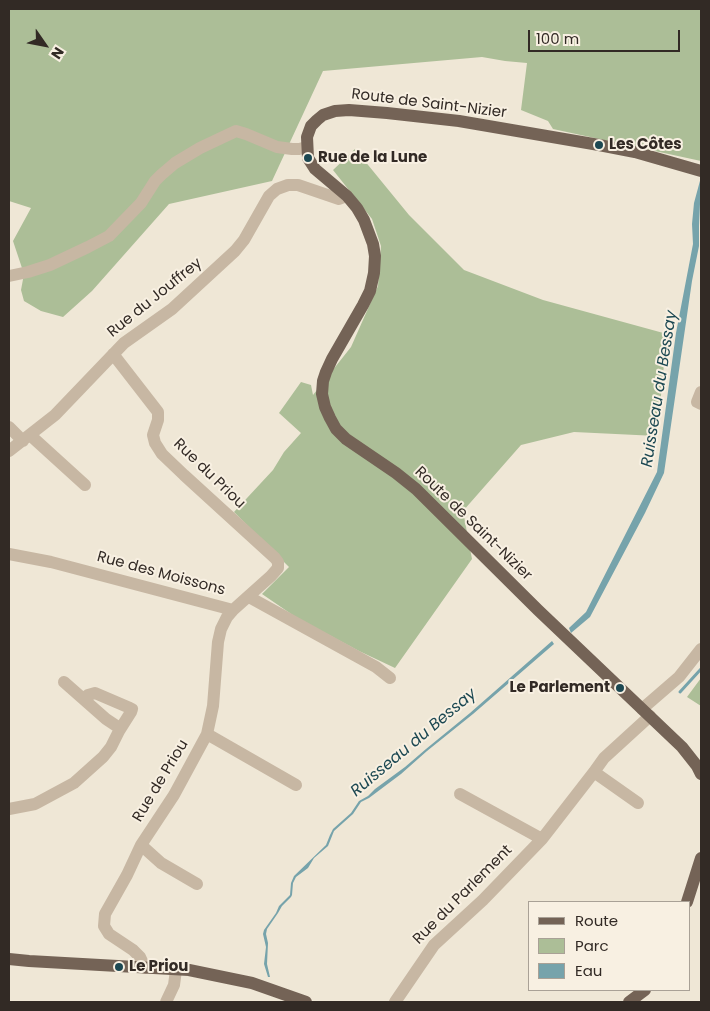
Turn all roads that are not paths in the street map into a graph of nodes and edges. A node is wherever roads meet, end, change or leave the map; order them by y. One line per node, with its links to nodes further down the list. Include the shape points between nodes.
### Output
1 (307, 147): 2 (main road, Route de Saint-Nizier, via 311,126 317,120 335,111 349,110 459,121 582,142 635,152); 3 (main road, Route de Saint-Nizier, via 308,158 316,169); 4 (street, via 277,147 236,131 175,163 155,181 141,203 109,236 50,265)
2 (701, 171)
3 (347, 196): 5 (street, Rue du Jouffrey, via 339,199 298,185 277,189 269,196 235,251 172,309); 20 (main road, Route de Saint-Nizier, via 364,220 375,256 370,291 326,372 322,394 336,429 416,489)
4 (9, 276)
5 (112, 354): 9 (street, Rue du Jouffrey, via 54,415); 13 (street, Rue du Priou, via 158,412 153,435 162,454)
6 (701, 392): 7 (street, via 697,402)
7 (701, 404)
8 (9, 426): 9 (street)
9 (26, 438): 10 (street, Rue du Jouffrey); 11 (street)
10 (9, 451)
11 (85, 485)
12 (9, 554): 15 (street, Rue des Moissons)
13 (275, 558): 14 (street, Rue des Moissons, via 278,568)
14 (249, 596): 15 (street, Rue des Moissons); 17 (street, via 376,666)
15 (233, 610): 22 (street, Rue de Priou, via 221,629 218,642 213,706)
16 (701, 649): 20 (street, Rue du Parlement)
17 (390, 678)
18 (64, 682): 19 (street)
19 (84, 699): 21 (street); 21 (street, via 95,693 132,709)
20 (646, 713): 23 (street, Rue du Parlement); 24 (main road, Route de Saint-Nizier, via 682,747)
21 (119, 731): 28 (street, via 103,757 74,783 35,804)
22 (207, 734): 25 (street, Rue de Priou); 30 (street, Rue de Priou, via 174,795)
23 (594, 772): 27 (street); 29 (street, Rue du Parlement)
24 (701, 774)
25 (296, 785)
26 (460, 794): 29 (street, Rue du Parlement)
27 (638, 803)
28 (9, 809)
29 (542, 839): 40 (street, Rue du Parlement, via 434,945)
30 (141, 845): 32 (street, Rue de Priou, via 161,863); 35 (street, Rue de Priou, via 105,914 104,926 140,957)
31 (701, 858): 33 (main road)
32 (197, 884)
33 (687, 901)
34 (9, 959): 35 (main road)
35 (145, 968): 36 (main road)
36 (176, 970): 38 (street, via 174,985); 39 (main road, via 252,983)
37 (644, 991): 41 (main road)
38 (166, 1002)
39 (306, 1002)
40 (395, 1002)
41 (629, 1002)

